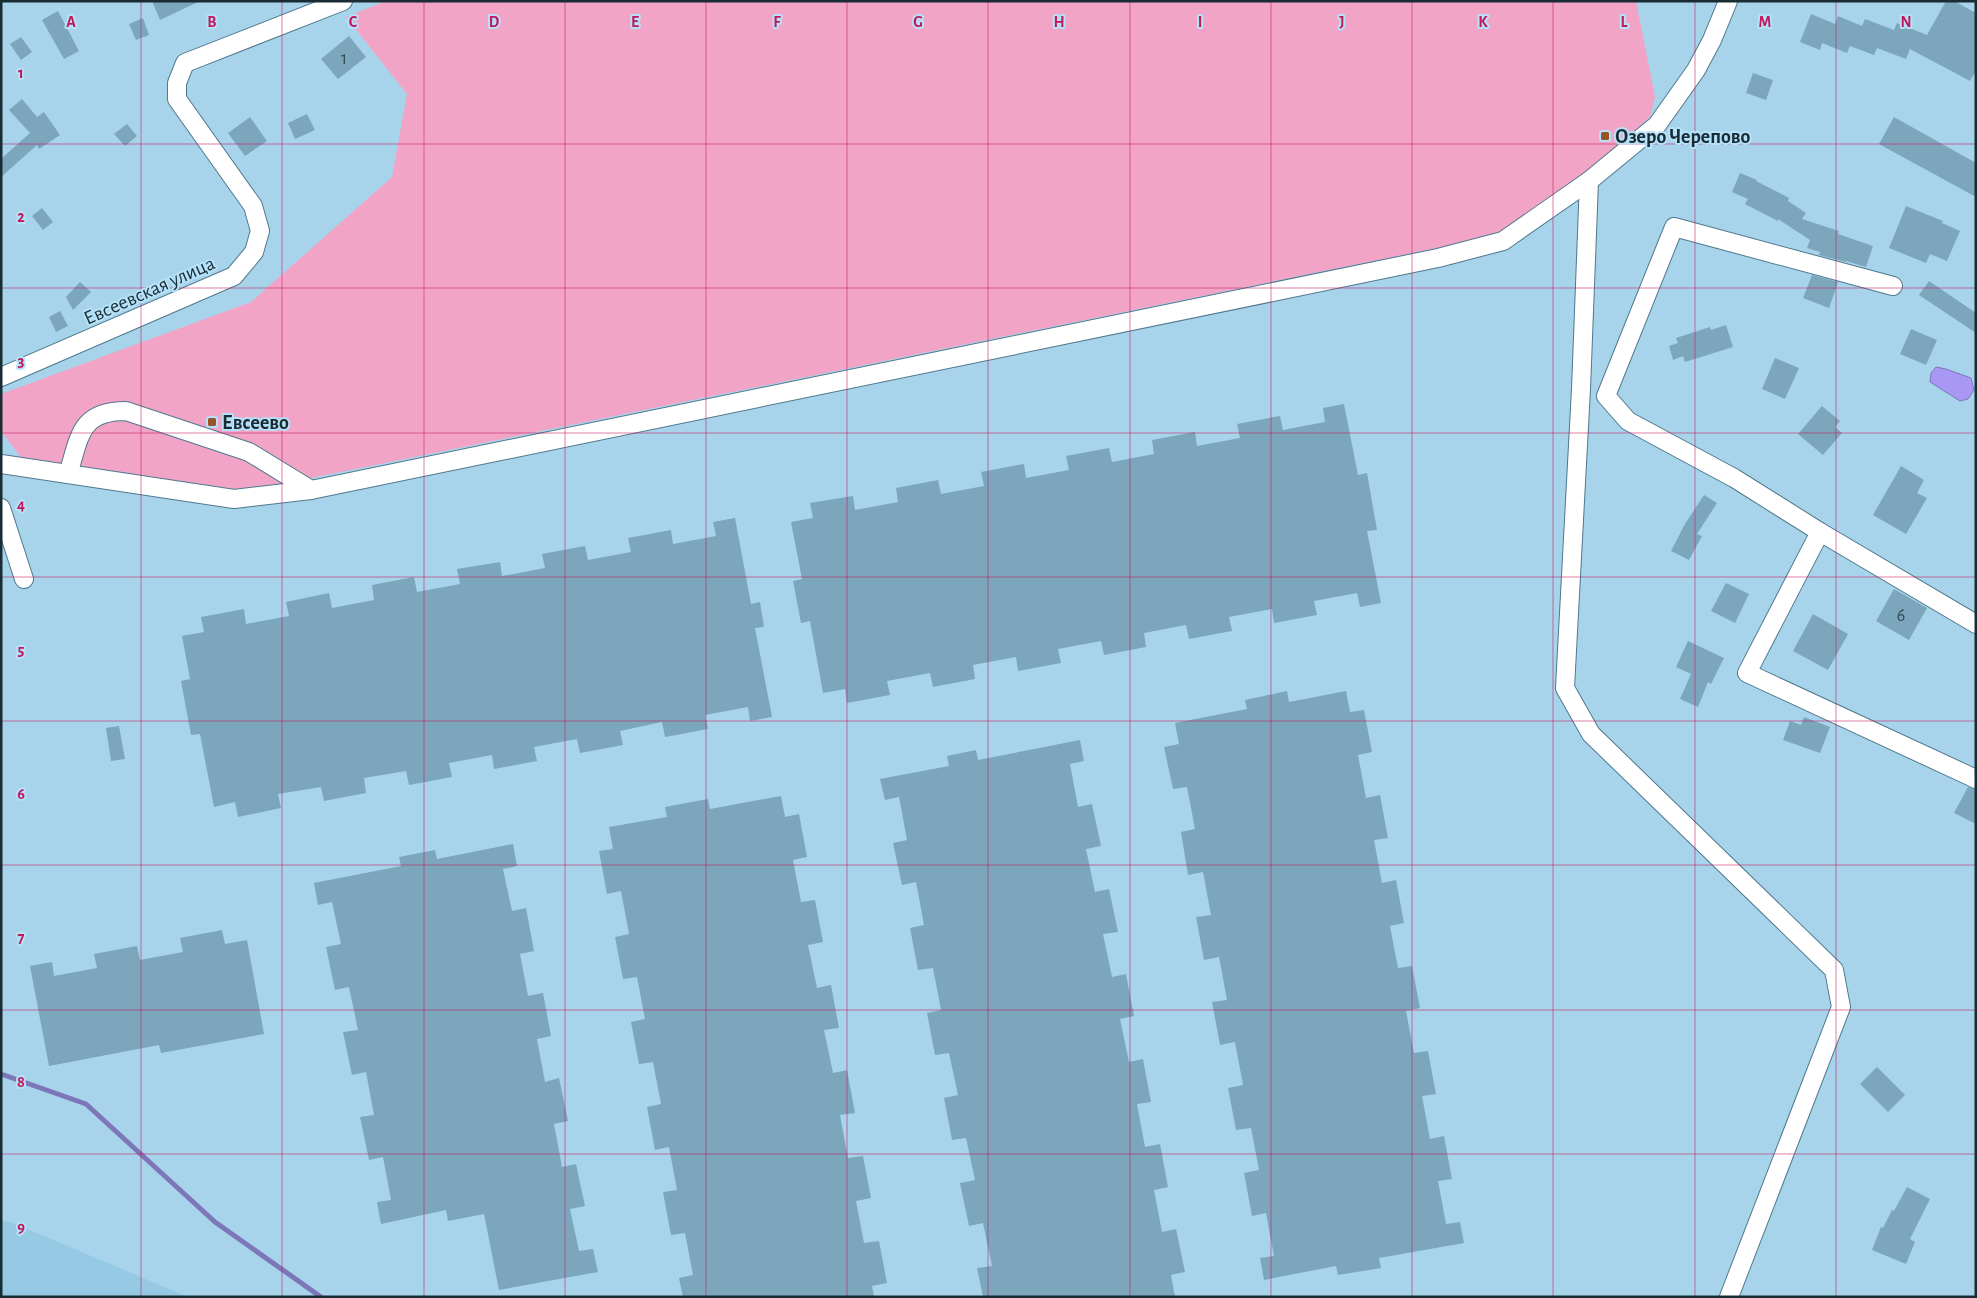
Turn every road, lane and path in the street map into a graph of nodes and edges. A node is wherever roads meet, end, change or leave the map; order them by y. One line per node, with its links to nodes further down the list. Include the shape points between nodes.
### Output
1 (342, 1): 5 (street, Евсеевская улица, via 185,63 177,83 178,99 253,206 260,231 254,252 234,276)
2 (1728, 1): 3 (street, via 1696,70 1657,124)
3 (1588, 181): 6 (street); 10 (street, via 1503,241 1438,258)
4 (1893, 286): 7 (street, via 1674,227)
5 (1, 377)
6 (1581, 389): 7 (street); 16 (street, via 1565,688 1591,734 1834,970 1841,1007)
7 (1606, 396): 12 (street, via 1628,421 1734,478)
8 (1, 464): 9 (street)
9 (68, 474): 10 (street, via 234,499); 10 (street, via 82,429 111,411 126,411 249,452)
10 (311, 490)
11 (1, 508): 13 (street)
12 (1820, 532): 14 (street); 15 (street, via 1747,673)
13 (24, 579)
14 (1976, 624)
15 (1976, 778)
16 (1729, 1297)

